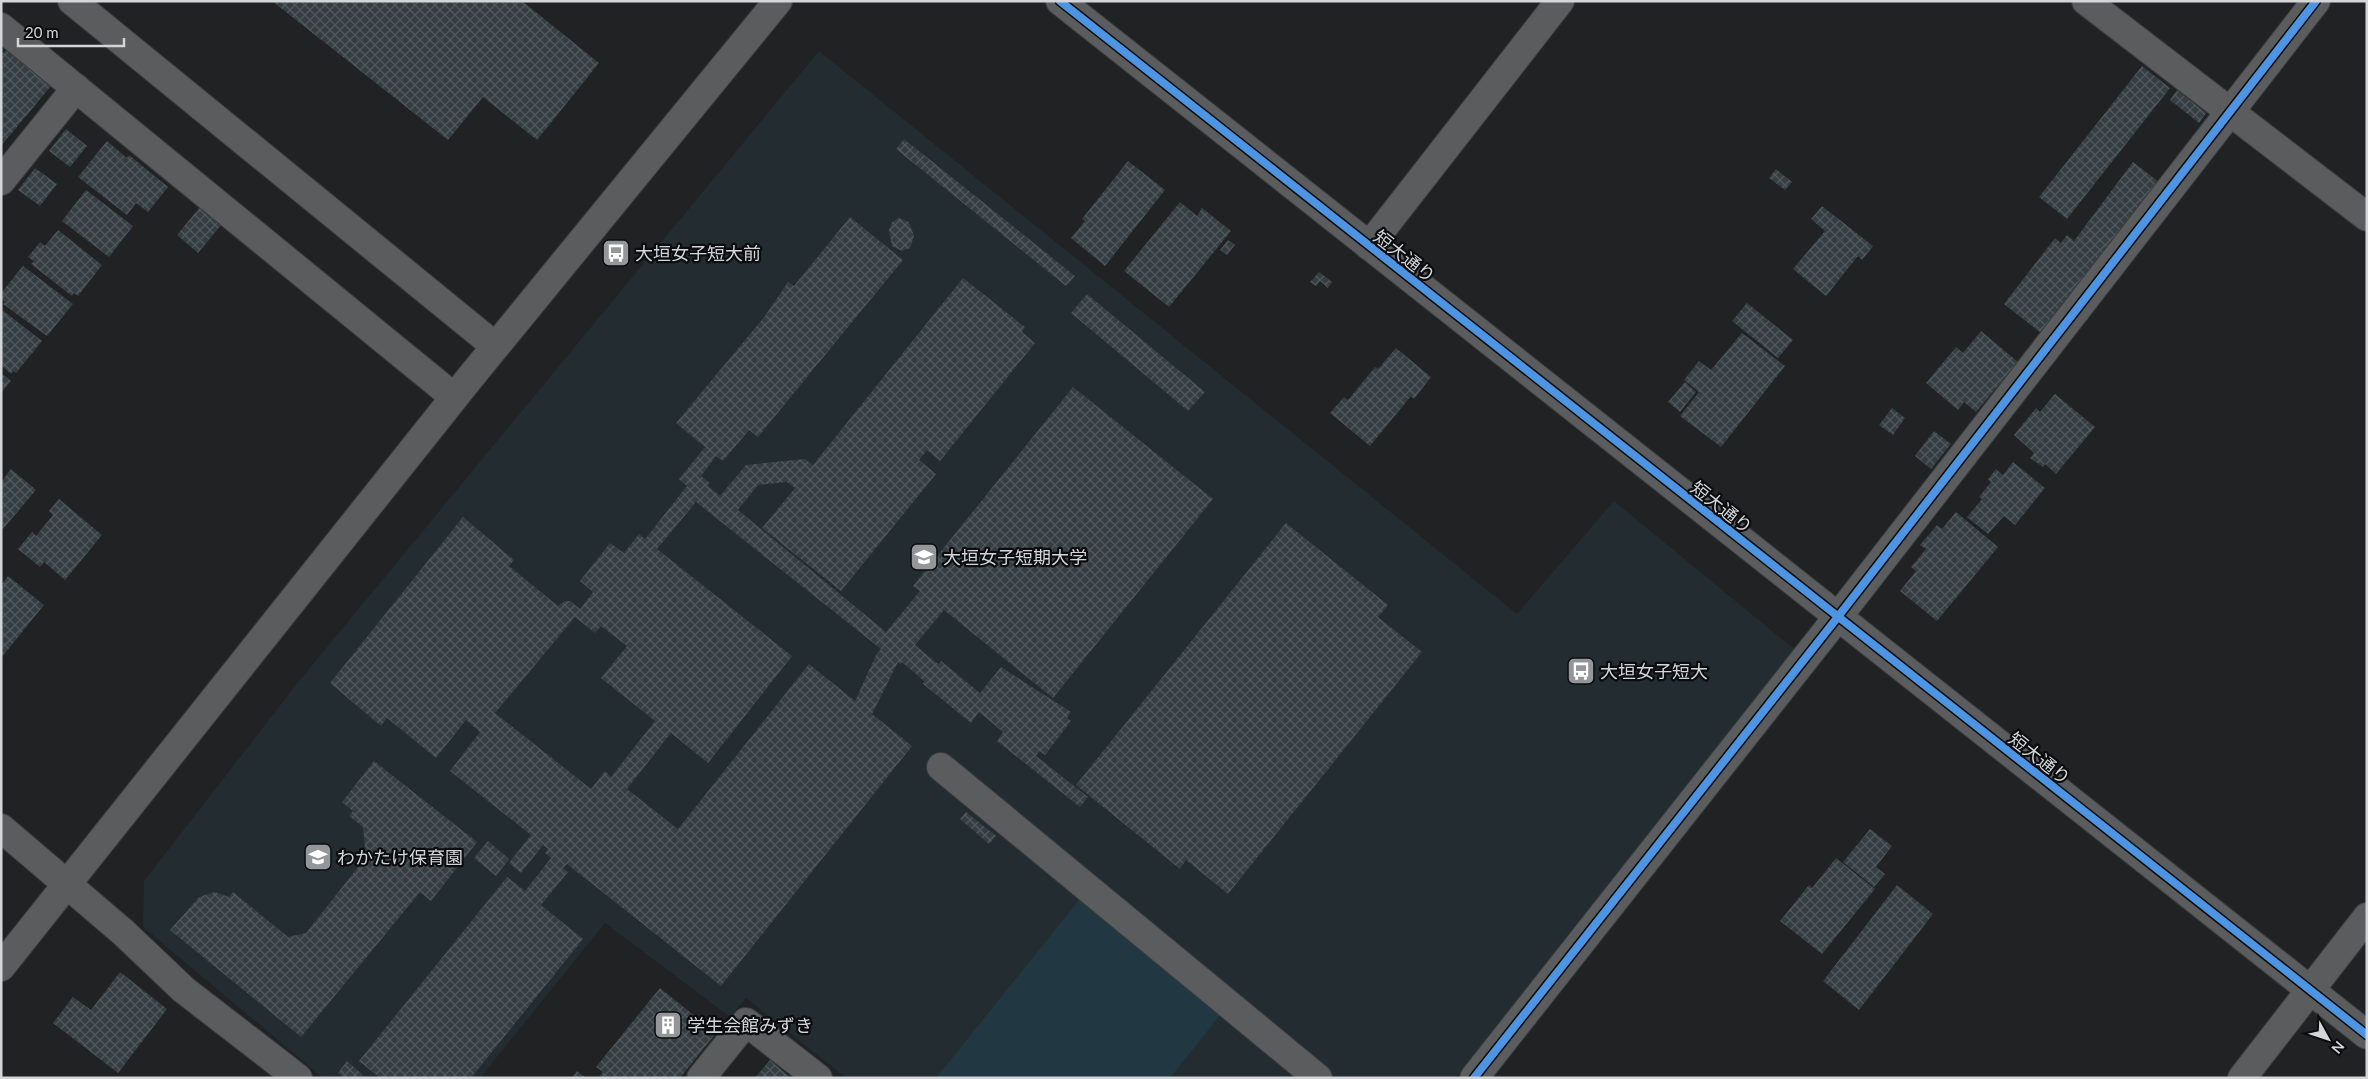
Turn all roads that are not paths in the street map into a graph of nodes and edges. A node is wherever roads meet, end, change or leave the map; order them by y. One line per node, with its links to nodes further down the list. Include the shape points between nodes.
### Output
1 (72, 1): 13 (street)
2 (778, 1): 13 (street)
3 (1060, 1): 12 (street, 短大通り)
4 (1560, 1): 12 (street)
5 (2086, 1): 9 (street)
6 (2316, 1): 9 (street)
7 (1, 27): 8 (street)
8 (76, 88): 10 (street); 14 (street)
9 (2231, 113): 11 (street); 15 (street)
10 (1, 180)
11 (2367, 217)
12 (1368, 246): 15 (street, 短大通り)
13 (491, 352): 14 (street)
14 (461, 388): 18 (street)
15 (1837, 618): 21 (street, 短大通り); 27 (street)
16 (941, 767): 26 (street)
17 (1, 828): 18 (street)
18 (67, 883): 20 (street); 23 (street, via 184,990)
19 (2367, 917): 21 (street)
20 (1, 967)
21 (2311, 991): 22 (street, 短大通り); 28 (street)
22 (2367, 1035)
23 (298, 1078)
24 (702, 1078): 25 (street, via 746,1022)
25 (818, 1078)
26 (1318, 1078)
27 (1474, 1078)
28 (2242, 1078)

